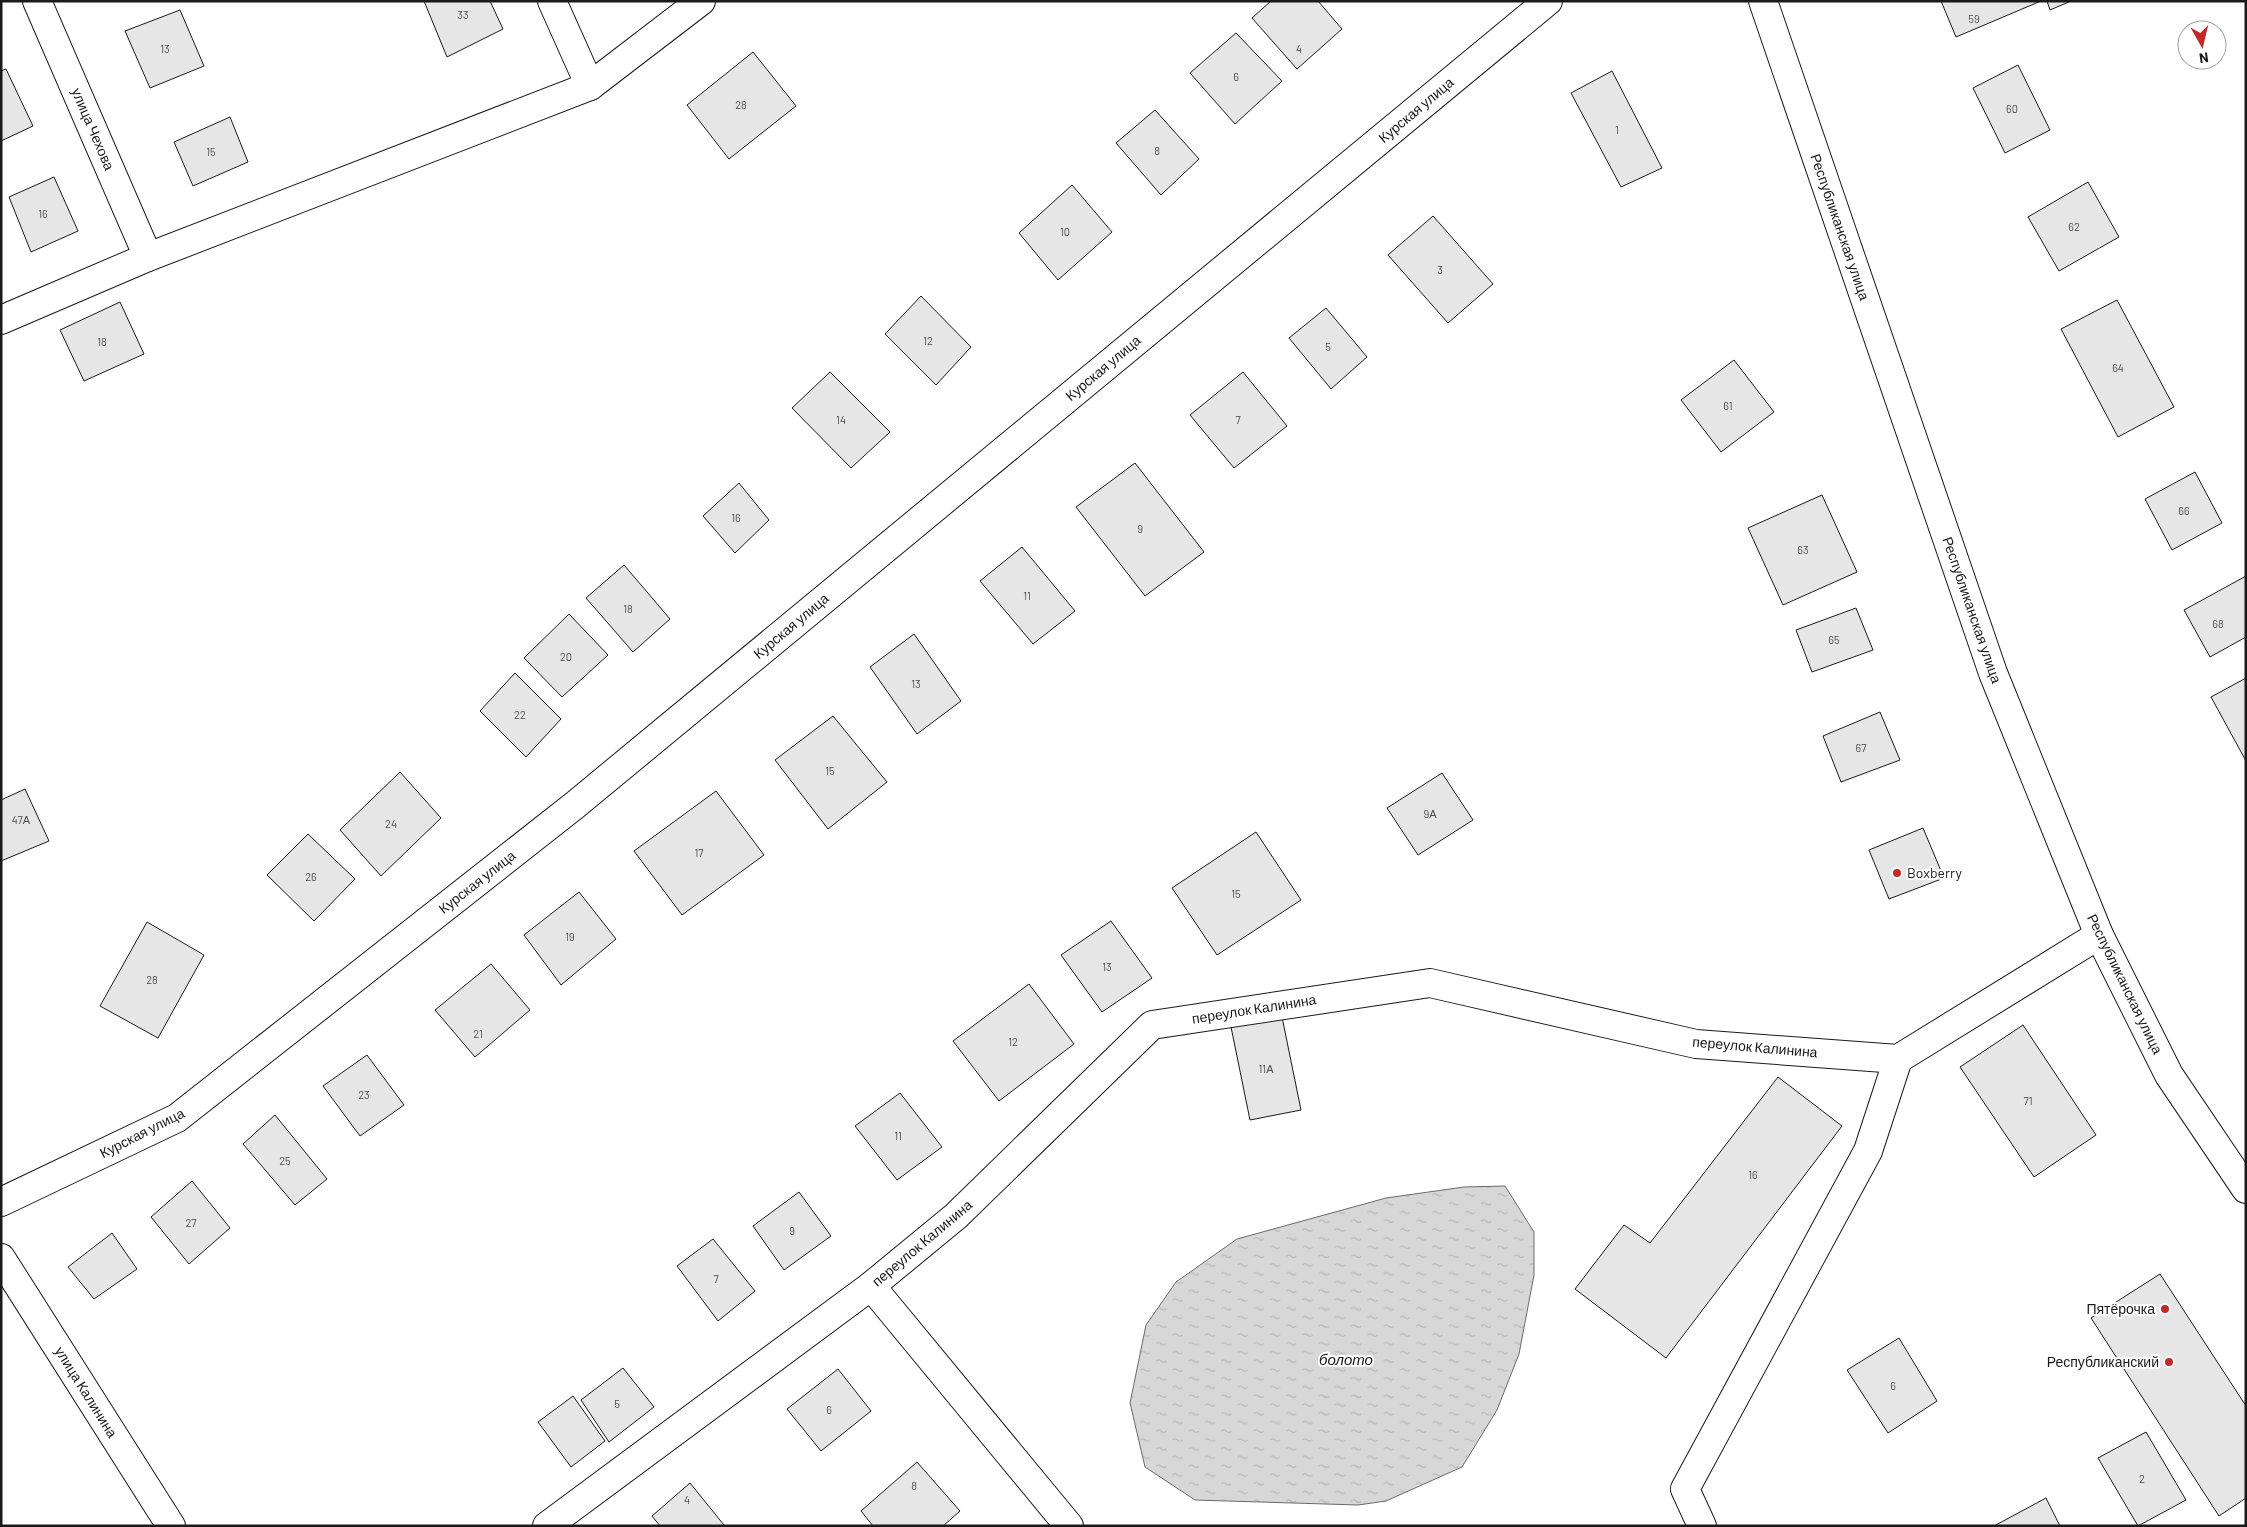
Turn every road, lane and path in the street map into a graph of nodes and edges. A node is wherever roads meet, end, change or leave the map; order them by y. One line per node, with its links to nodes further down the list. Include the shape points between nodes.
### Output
1 (37, 1): 7 (street, улица Чехова)
2 (552, 1): 6 (street)
3 (701, 1): 6 (street)
4 (1548, 1): 12 (street, Курская улица, via 574,805 177,1118)
5 (1763, 1): 9 (street, Республиканская улица, via 1993,674)
6 (590, 86): 7 (street)
7 (148, 257): 8 (street)
8 (1, 320)
9 (2100, 935): 10 (street); 11 (street, Республиканская улица, via 2169,1076)
10 (1898, 1059): 14 (street, переулок Калинина, via 1696,1044 1430,983 1152,1025 956,1216); 18 (street, via 1868,1151 1685,1489)
11 (2246, 1189)
12 (1, 1202)
13 (1, 1258): 15 (street, улица Калинина)
14 (871, 1286): 16 (street, переулок Калинина); 17 (street)
15 (171, 1526)
16 (547, 1526)
17 (1069, 1526)
18 (1702, 1526)

